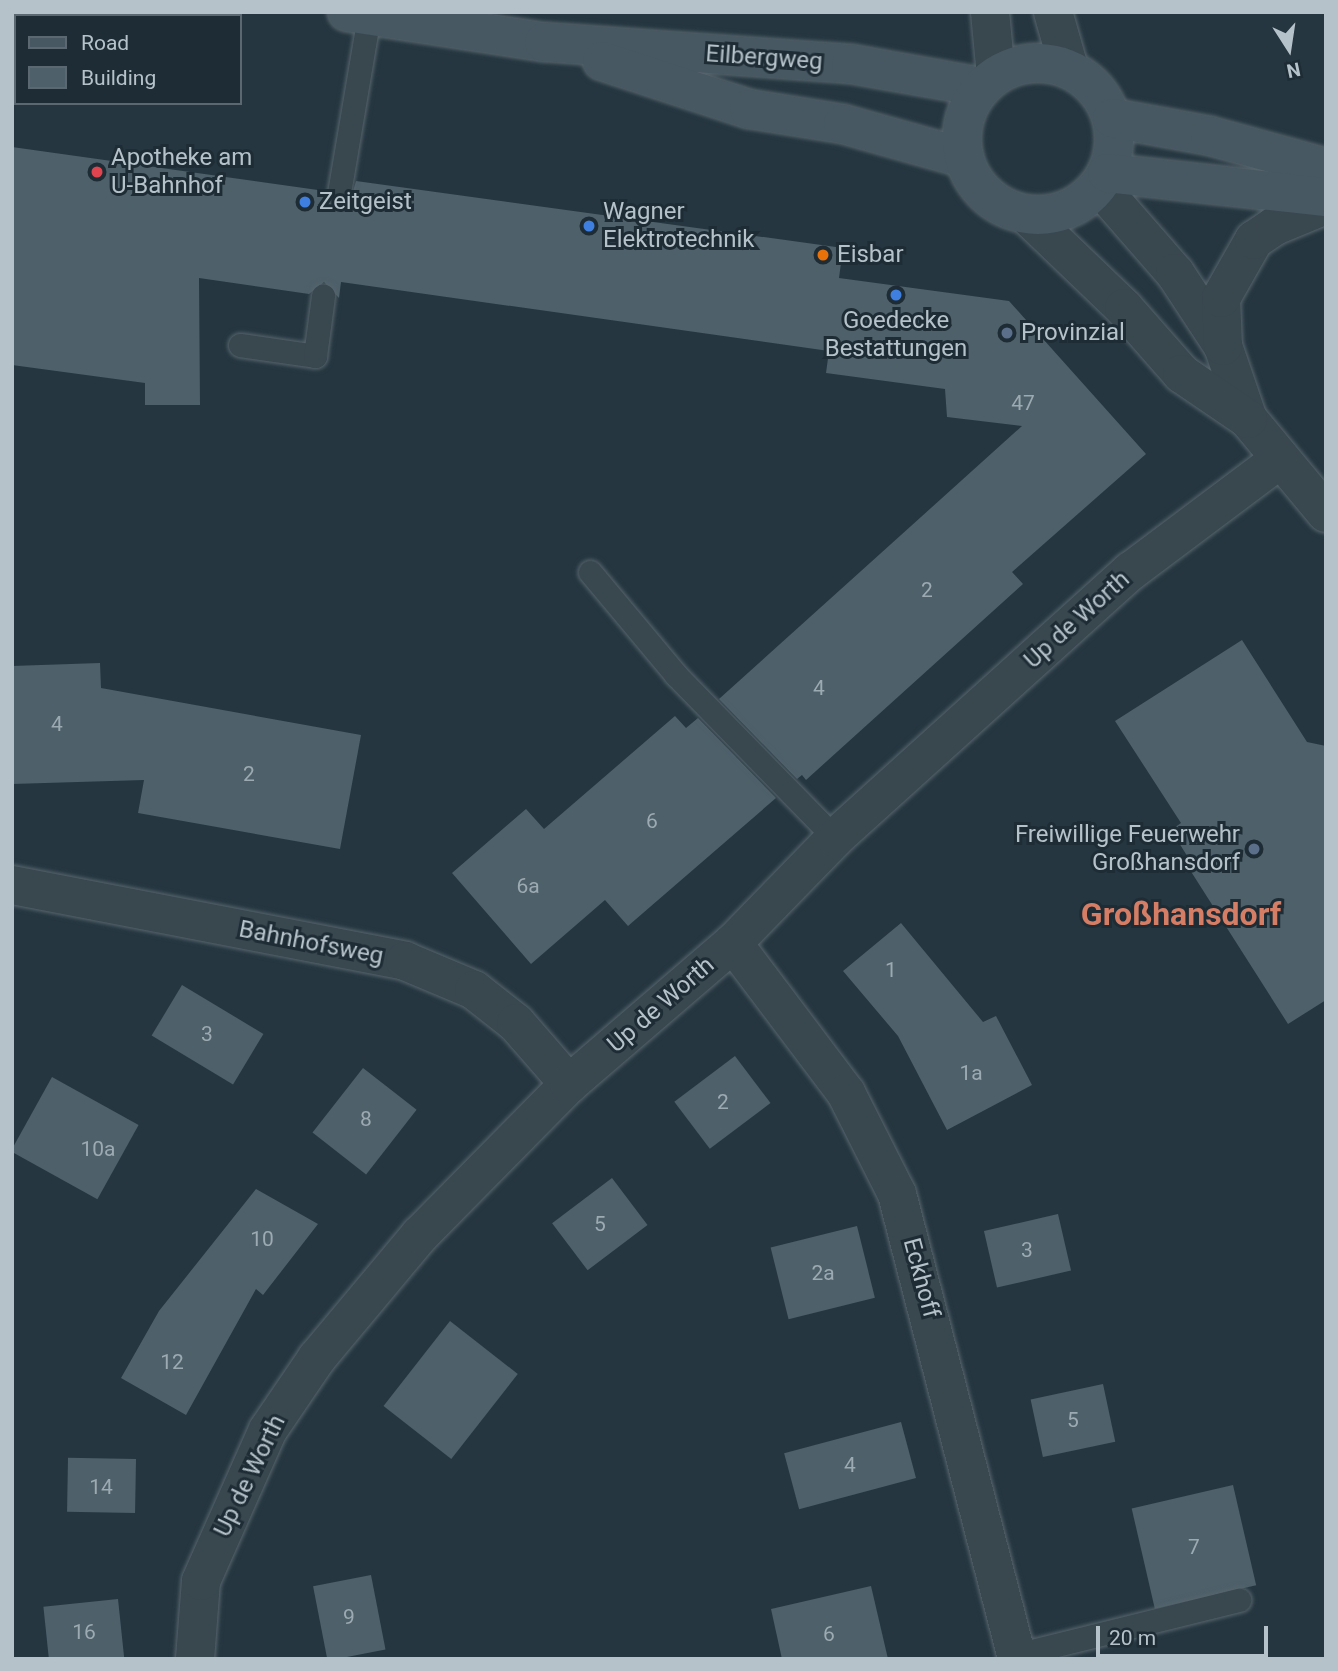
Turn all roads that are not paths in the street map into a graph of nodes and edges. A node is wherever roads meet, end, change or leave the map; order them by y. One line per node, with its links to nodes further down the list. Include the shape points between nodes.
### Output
1 (990, 12): 6 (street)
2 (1054, 12): 5 (street)
3 (366, 14): 4 (main road, Eilbergweg); 11 (lane)
4 (544, 42): 6 (main road, Eilbergweg, via 851,64); 8 (main road, Eilbergweg, via 749,109 843,124)
5 (1069, 68): 6 (main road, via 1032,62); 7 (main road, via 1096,89)
6 (989, 81): 8 (main road, via 964,120)
7 (1112, 118): 9 (main road, via 1210,136); 10 (main road, via 1115,146)
8 (964, 158): 14 (main road, via 971,175 994,201)
9 (1326, 168)
10 (1103, 180): 12 (main road); 14 (main road, via 1067,210); 17 (street, via 1175,273)
11 (338, 193)
12 (1326, 197)
13 (1326, 205): 17 (street, via 1254,240 1221,298)
14 (1027, 215): 18 (street, via 1124,308 1182,374)
15 (323, 296): 16 (lane, via 315,356)
16 (240, 345)
17 (1223, 346): 18 (street)
18 (1248, 419): 19 (street)
19 (1279, 460): 20 (street); 22 (street, Up de Worth, via 1131,571)
20 (1326, 513)
21 (590, 572): 22 (lane, via 676,675)
22 (835, 838): 24 (street, Up de Worth)
23 (12, 885): 25 (street, Bahnhofsweg, via 405,961 474,990 516,1023)
24 (733, 943): 25 (street, Up de Worth); 27 (street, Eckhoff, via 846,1093 897,1194)
25 (569, 1084): 28 (street, Up de Worth, via 420,1235 317,1358 268,1430 201,1581)
26 (1239, 1600): 27 (lane)
27 (1016, 1655)
28 (195, 1659)

